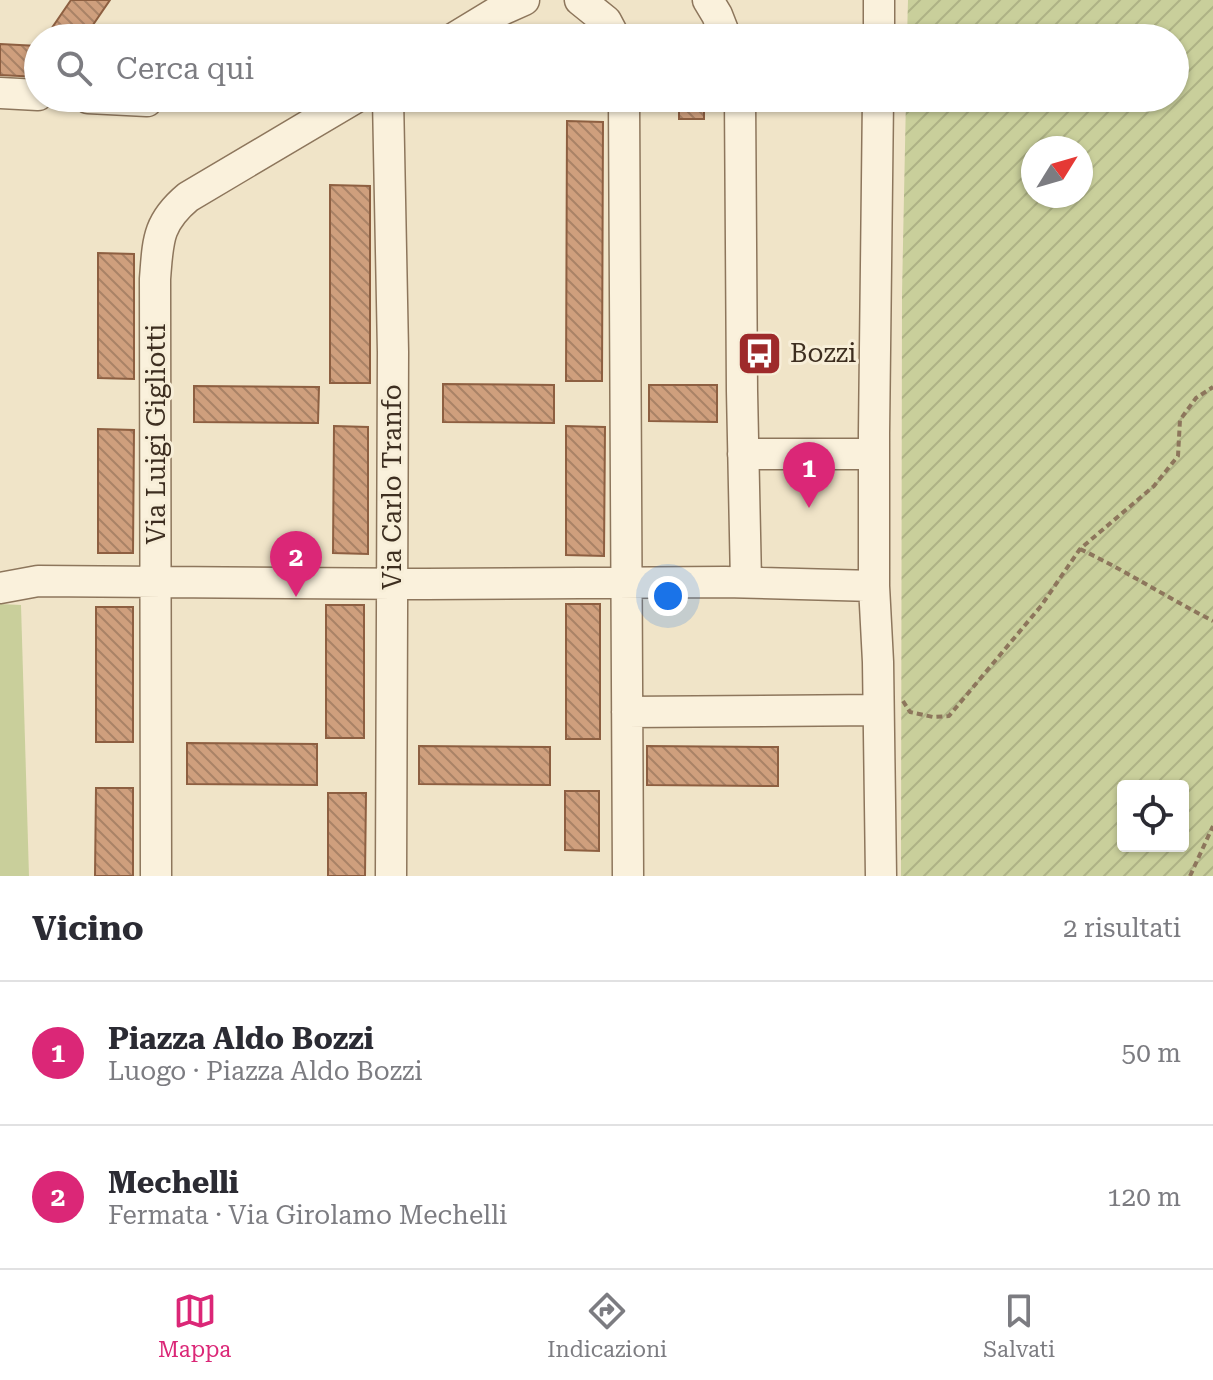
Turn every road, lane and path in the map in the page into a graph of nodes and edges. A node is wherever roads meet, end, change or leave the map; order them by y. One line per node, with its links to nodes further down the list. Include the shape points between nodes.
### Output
1 (524, 0): 5 (street)
2 (580, 0): 6 (street)
3 (708, 0): 7 (street)
4 (879, 0): 8 (street)
5 (477, 24)
6 (608, 24)
7 (721, 24)
8 (879, 24)
9 (0, 93): 10 (street)
10 (24, 94)
11 (331, 112): 23 (street, Via Luigi Gigliotti, via 188,197 166,219 158,239)
12 (388, 112): 25 (street, Via Carlo Tranfo)
13 (624, 112): 22 (street)
14 (740, 112): 17 (street)
15 (878, 112): 18 (street)
16 (1213, 387): 19 (path, via 1196,398 1180,420 1178,456 1154,486)
17 (743, 454): 18 (street); 24 (street)
18 (874, 454): 26 (street)
19 (1080, 549): 28 (path); 29 (path, via 1041,606 949,716)
20 (0, 570): 21 (street)
21 (38, 581): 23 (street); 27 (street)
22 (626, 581): 24 (street); 25 (street); 30 (street)
23 (155, 582): 25 (street); 32 (street, Via Luigi Gigliotti)
24 (746, 582): 26 (street)
25 (391, 583): 33 (street, Via Carlo Tranfo)
26 (874, 586): 29 (street, via 878,662)
27 (0, 588)
28 (1213, 621)
29 (890, 705): 30 (street); 35 (street)
30 (627, 712): 34 (street)
31 (1213, 826): 36 (path)
32 (156, 876)
33 (391, 876)
34 (628, 876)
35 (881, 876)
36 (1190, 876)

